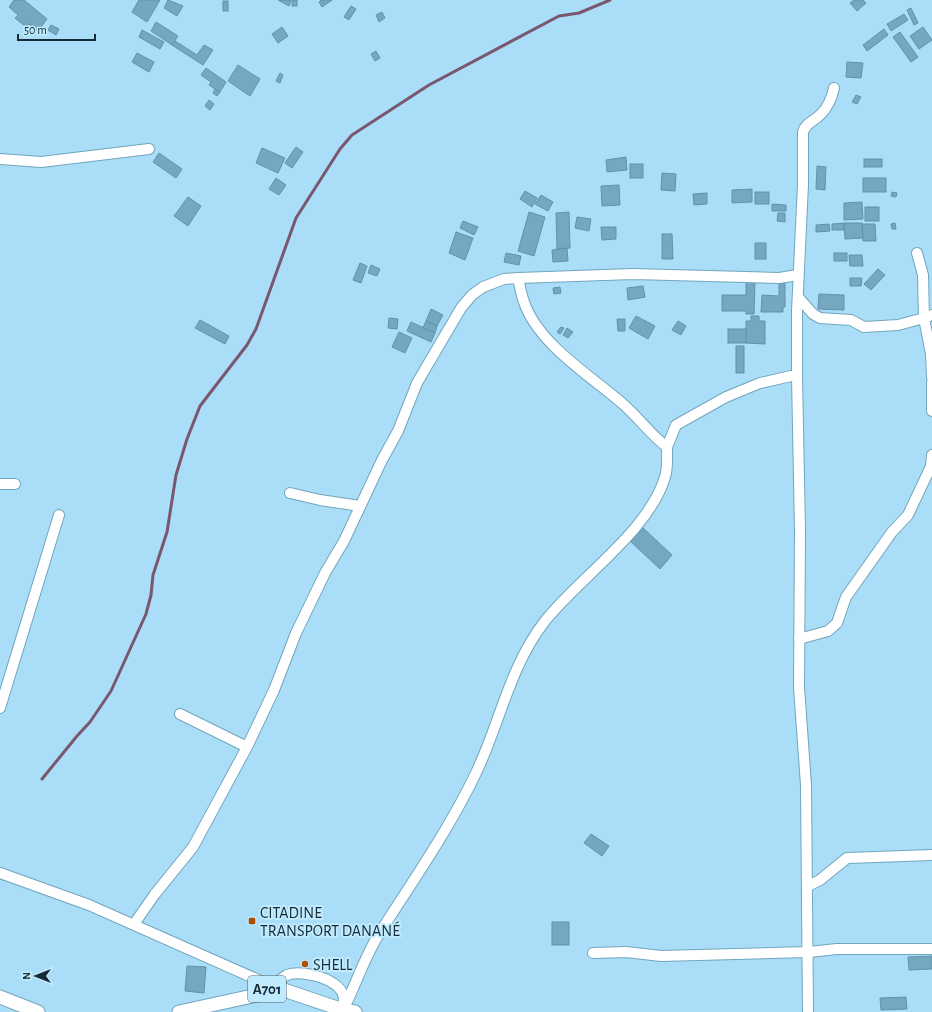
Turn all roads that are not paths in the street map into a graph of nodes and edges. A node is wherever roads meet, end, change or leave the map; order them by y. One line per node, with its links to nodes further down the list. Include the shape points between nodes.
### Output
1 (834, 88): 5 (street, via 824,110 806,125 803,132)
2 (149, 149): 3 (street, via 42,162)
3 (0, 159)
4 (917, 253): 8 (street)
5 (798, 275): 6 (street, via 779,278 633,274); 7 (street)
6 (518, 278): 13 (street, via 524,303 534,322 556,348 625,406); 18 (street, via 504,279 483,287 461,308 417,383 398,431)
7 (798, 297): 8 (street, via 820,318 852,320 864,327 898,325); 9 (street)
8 (928, 316): 10 (street)
9 (797, 376): 13 (street, via 760,383 726,397 676,425); 20 (street)
10 (932, 378)
11 (932, 383): 12 (street)
12 (932, 411)
13 (667, 448): 34 (street, via 665,475 653,504 641,520 544,622 522,656 475,775 404,898 378,936)
14 (932, 455): 20 (street, via 931,466 908,515 892,532 846,597 837,623 828,631)
15 (0, 484): 16 (street)
16 (15, 484)
17 (290, 493): 18 (street)
18 (360, 506): 24 (street, via 296,633 274,690)
19 (59, 515): 21 (street)
20 (799, 639): 27 (street)
21 (4, 680): 22 (street)
22 (0, 708)
23 (180, 714): 24 (street)
24 (247, 747): 28 (street, via 193,847)
25 (932, 855): 27 (street, via 847,858 835,870)
26 (0, 873): 28 (street)
27 (808, 886): 30 (street)
28 (134, 924): 32 (street)
29 (932, 949): 30 (street, via 837,949)
30 (809, 952): 31 (street, via 660,956 626,952); 37 (street)
31 (593, 953)
32 (272, 986): 34 (main road, A701); 34 (street, via 288,975 314,975 326,979 336,986 344,997); 36 (main road, A701, via 257,995)
33 (0, 997): 35 (main road)
34 (347, 1011)
35 (38, 1012)
36 (178, 1012)
37 (808, 1012)

